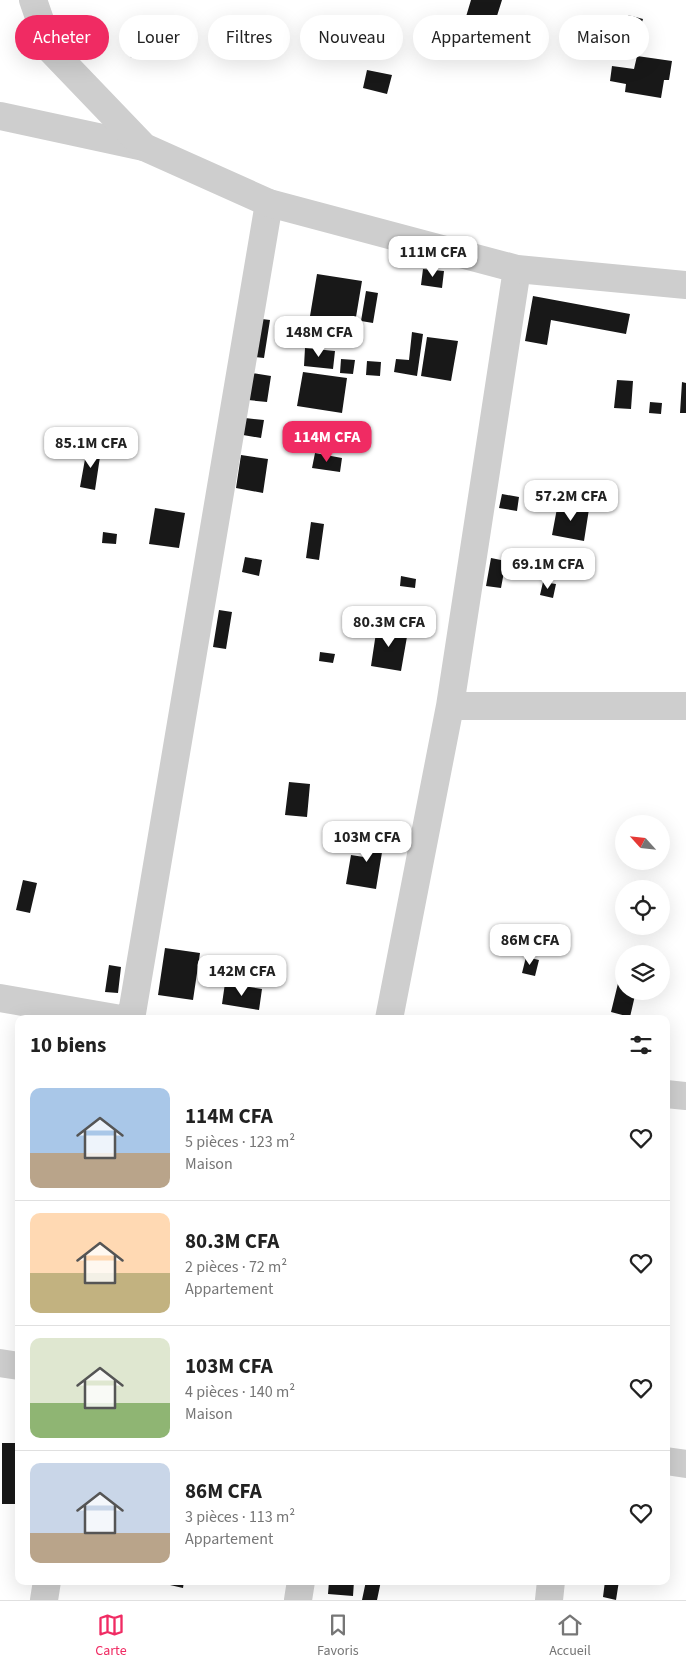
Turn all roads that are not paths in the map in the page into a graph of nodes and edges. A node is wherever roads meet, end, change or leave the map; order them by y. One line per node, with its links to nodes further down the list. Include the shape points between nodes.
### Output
1 (32, 0): 3 (street, via 50,49)
2 (0, 119): 3 (street)
3 (144, 146): 4 (street)
4 (269, 203): 5 (street); 11 (street)
5 (517, 269): 6 (street); 7 (street)
6 (686, 285)
7 (450, 706): 8 (street); 12 (street)
8 (686, 706)
9 (0, 998): 10 (street)
10 (98, 1015)
11 (132, 1015)
12 (390, 1015)
13 (670, 1094): 14 (street)
14 (686, 1096)
15 (0, 1363): 16 (street)
16 (15, 1365)
17 (670, 1462): 18 (street)
18 (686, 1464)
19 (46, 1585): 22 (street)
20 (300, 1585): 23 (street)
21 (551, 1585): 24 (street)
22 (44, 1600)
23 (298, 1600)
24 (549, 1600)

